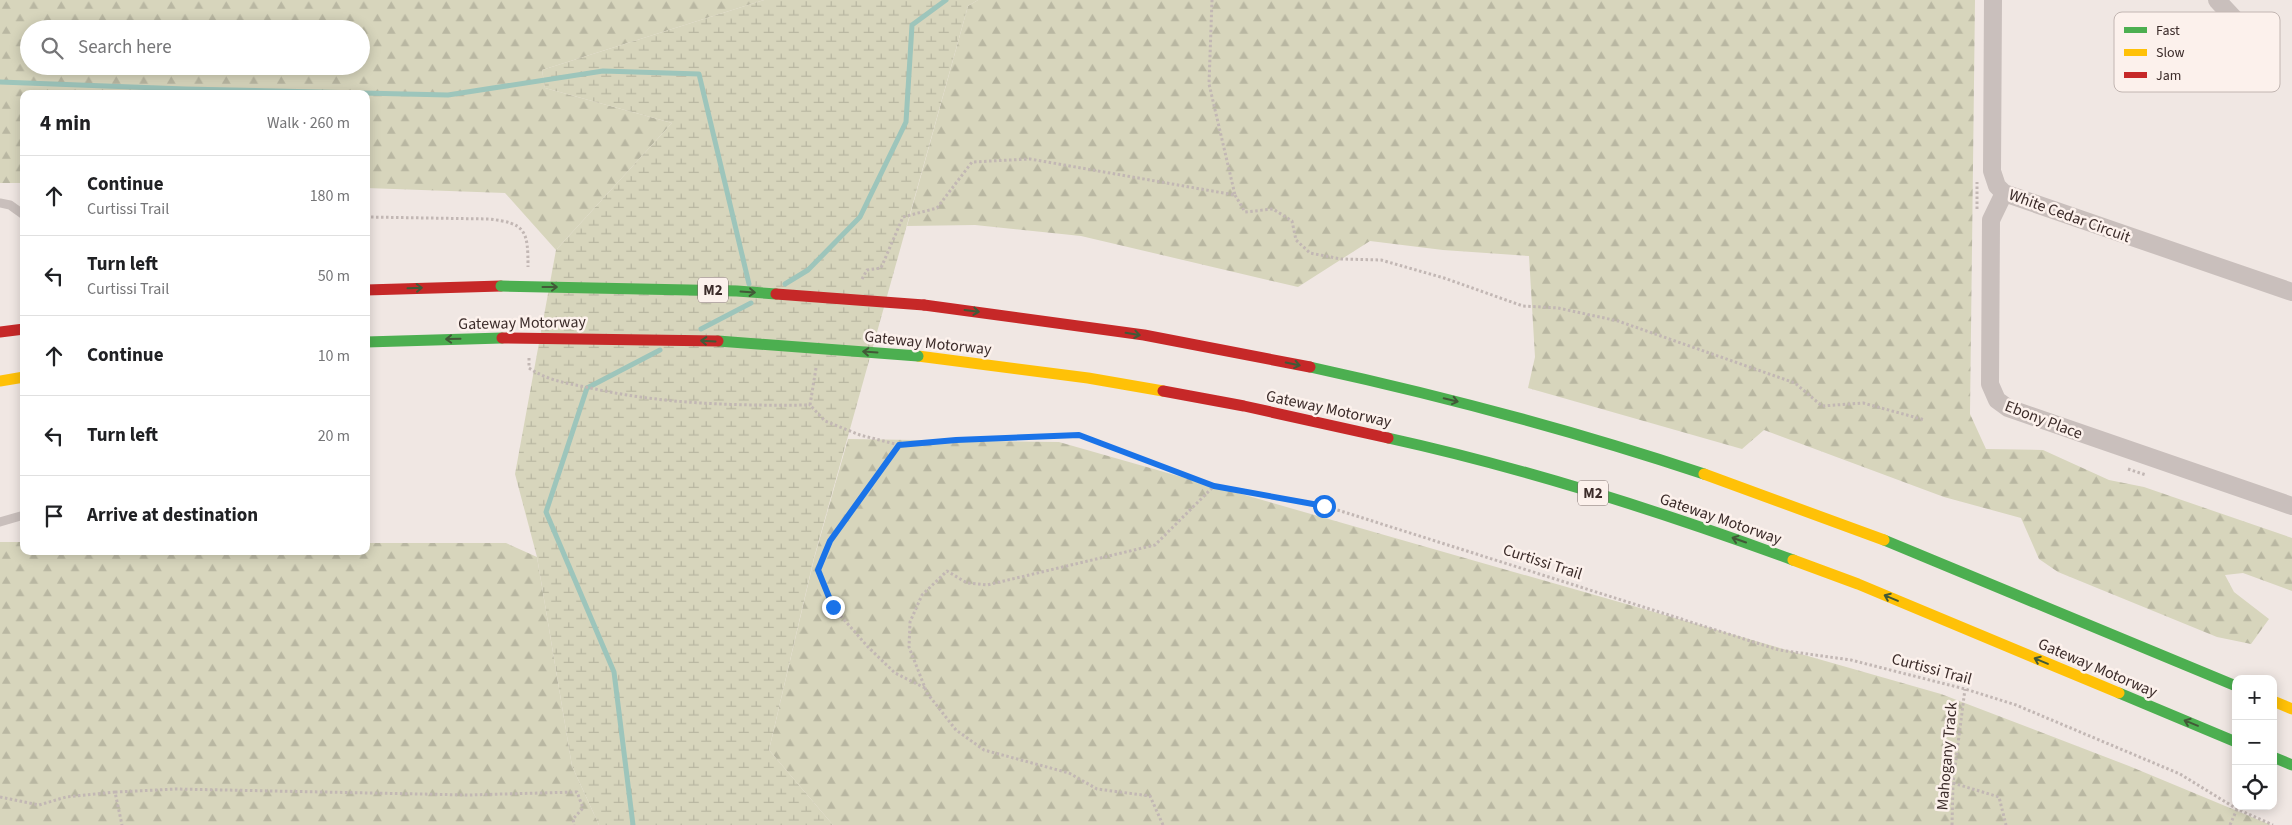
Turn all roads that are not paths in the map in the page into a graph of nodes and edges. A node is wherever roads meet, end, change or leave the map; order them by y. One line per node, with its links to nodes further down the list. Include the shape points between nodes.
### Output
1 (1993, 0): 4 (street, White Cedar Circuit, via 1992,171 1997,186)
2 (2217, 0): 3 (street)
3 (2228, 12)
4 (2004, 193): 8 (street, White Cedar Circuit); 14 (street, Ebony Place, via 1991,220 1990,384 1997,400 2008,408)
5 (0, 203): 6 (lane)
6 (20, 212)
7 (370, 290): 17 (highway, M2, one-way to 17, bridge, via 501,286 737,291 924,305 1214,347 1499,412 1657,459 1843,524)
8 (2292, 292)
9 (20, 329): 10 (highway)
10 (6, 331)
11 (370, 342): 20 (highway, Gateway Motorway / M2, one-way to 11, bridge, via 1858,584 1752,545 1610,498 1438,449 1244,406 1088,378 918,356 674,339 502,338)
12 (18, 378): 13 (highway)
13 (0, 381)
14 (2292, 506)
15 (20, 516): 16 (lane)
16 (0, 522)
17 (2232, 684)
18 (2277, 703): 19 (highway)
19 (2292, 709)
20 (2232, 740)
21 (2277, 759): 22 (highway)
22 (2292, 765)

